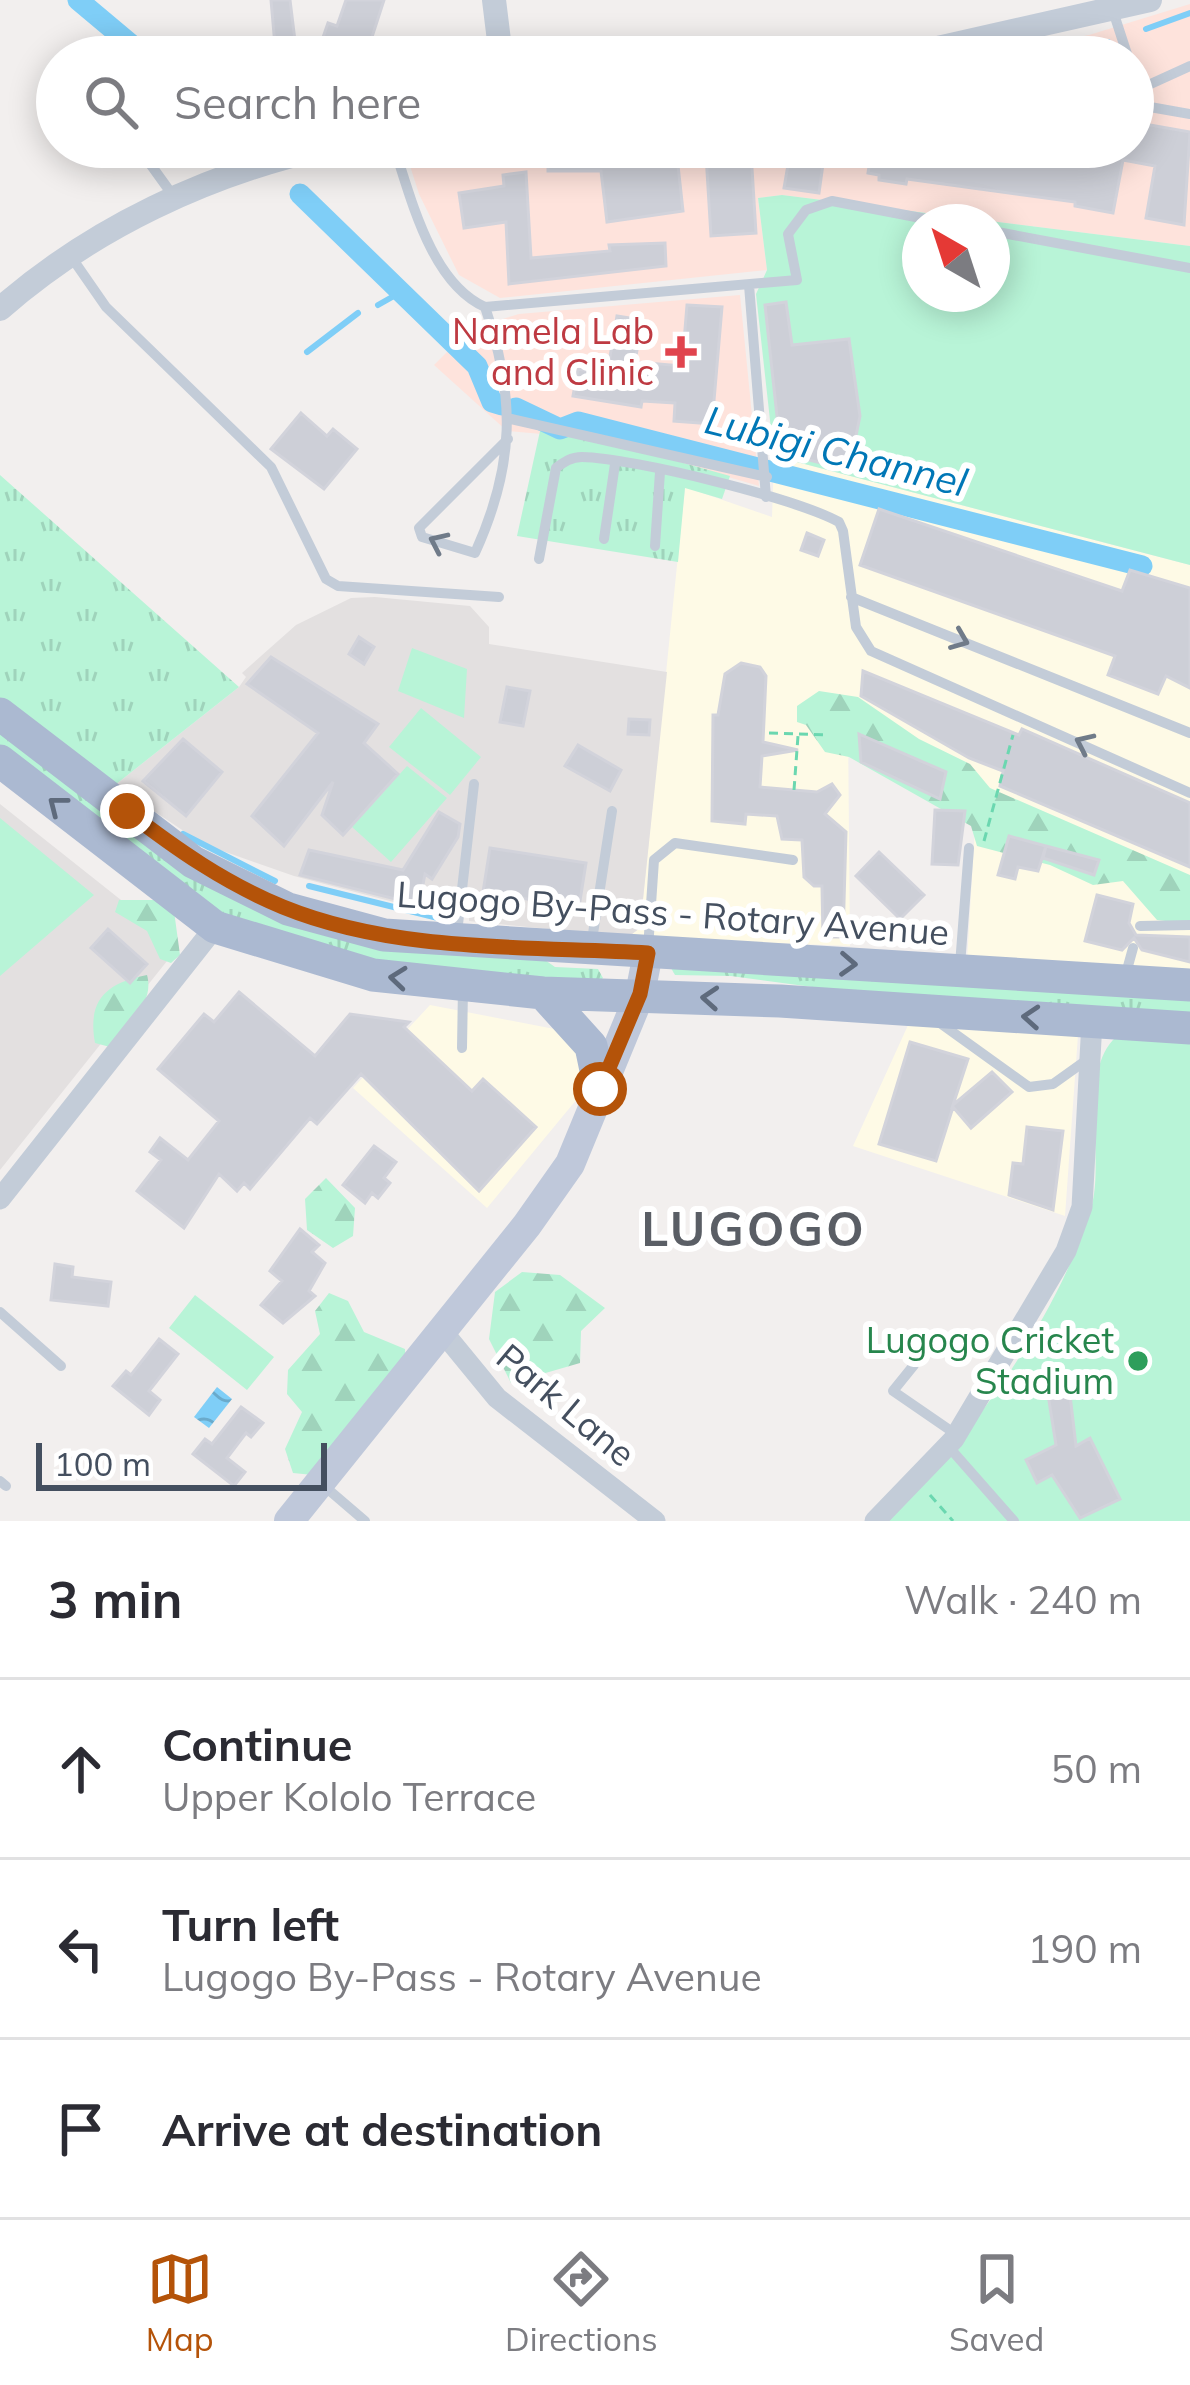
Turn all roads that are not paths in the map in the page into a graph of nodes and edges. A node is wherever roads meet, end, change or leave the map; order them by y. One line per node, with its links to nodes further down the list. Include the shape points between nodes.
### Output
1 (494, 0): 4 (street)
2 (1150, 0): 3 (street)
3 (1113, 11): 5 (street); 6 (lane)
4 (498, 36)
5 (996, 36)
6 (1121, 36)
7 (1190, 65): 8 (lane)
8 (1154, 82)
9 (1154, 108): 10 (lane)
10 (1190, 114)
11 (153, 168): 14 (lane)
12 (250, 168): 14 (street)
13 (402, 168): 20 (lane, via 436,256)
14 (174, 197): 17 (street)
15 (902, 215): 19 (lane, via 832,202 806,210 788,234 796,280)
16 (1010, 234): 18 (lane)
17 (71, 256): 21 (street); 31 (lane, via 106,307 271,467 326,580)
18 (1190, 268)
19 (749, 284): 20 (lane); 26 (lane)
20 (484, 307): 22 (lane)
21 (0, 309)
22 (511, 419): 23 (lane); 26 (lane)
23 (508, 439): 23 (lane, one-way to 23, via 475,553 422,537 419,528)
24 (615, 464): 25 (lane); 28 (lane); 30 (lane, via 581,457 556,468)
25 (660, 472): 27 (lane); 29 (lane)
26 (767, 477): 27 (lane)
27 (766, 497): 32 (lane, via 839,522)
28 (604, 539)
29 (655, 546)
30 (539, 559)
31 (499, 597)
32 (851, 597): 34 (lane, one-way to 34); 37 (lane, one-way to 32, via 871,651)
33 (0, 714): 44 (main road, Lugogo By-Pass - Rotary Avenue, via 193,862 238,887 384,935)
34 (1190, 733)
35 (0, 761): 43 (main road, one-way to 35)
36 (474, 784): 44 (lane)
37 (1190, 793)
38 (612, 811): 45 (lane)
39 (969, 848): 48 (lane)
40 (794, 860): 46 (lane, via 675,843 662,848 654,860)
41 (1190, 925): 42 (lane)
42 (1140, 926)
43 (215, 927): 49 (main road, one-way to 43, via 373,975); 60 (street)
44 (457, 942): 45 (main road, Lugogo By-Pass - Rotary Avenue)
45 (591, 950): 46 (main road, Lugogo By-Pass - Rotary Avenue)
46 (648, 953): 47 (main road, Lugogo By-Pass - Rotary Avenue); 52 (main road)
47 (782, 960): 48 (main road, Lugogo By-Pass - Rotary Avenue, one-way to 48); 53 (main road)
48 (960, 970): 50 (main road, Lugogo By-Pass - Rotary Avenue, via 1129,964)
49 (464, 984): 51 (main road); 57 (lane)
50 (1190, 985)
51 (543, 993): 52 (main road); 59 (main road, via 591,1046)
52 (640, 994): 53 (main road, one-way to 52); 59 (main road)
53 (780, 1001): 54 (main road)
54 (919, 1010): 55 (main road, one-way to 54); 58 (lane, via 1029,1087 1053,1084)
55 (1091, 1021): 56 (main road); 58 (street)
56 (1190, 1028)
57 (461, 1048)
58 (1088, 1059): 65 (street, via 1082,1207 1032,1314)
59 (600, 1089): 62 (main road, via 560,1178)
60 (0, 1199)
61 (0, 1312): 64 (lane)
62 (442, 1331): 66 (main road); 69 (street, Park Lane, via 496,1398)
63 (914, 1365): 65 (lane, via 893,1391)
64 (61, 1366)
65 (952, 1440): 70 (street); 71 (lane)
66 (320, 1483): 67 (main road); 68 (lane)
67 (290, 1521)
68 (365, 1521)
69 (655, 1521)
70 (875, 1521)
71 (1014, 1521)

